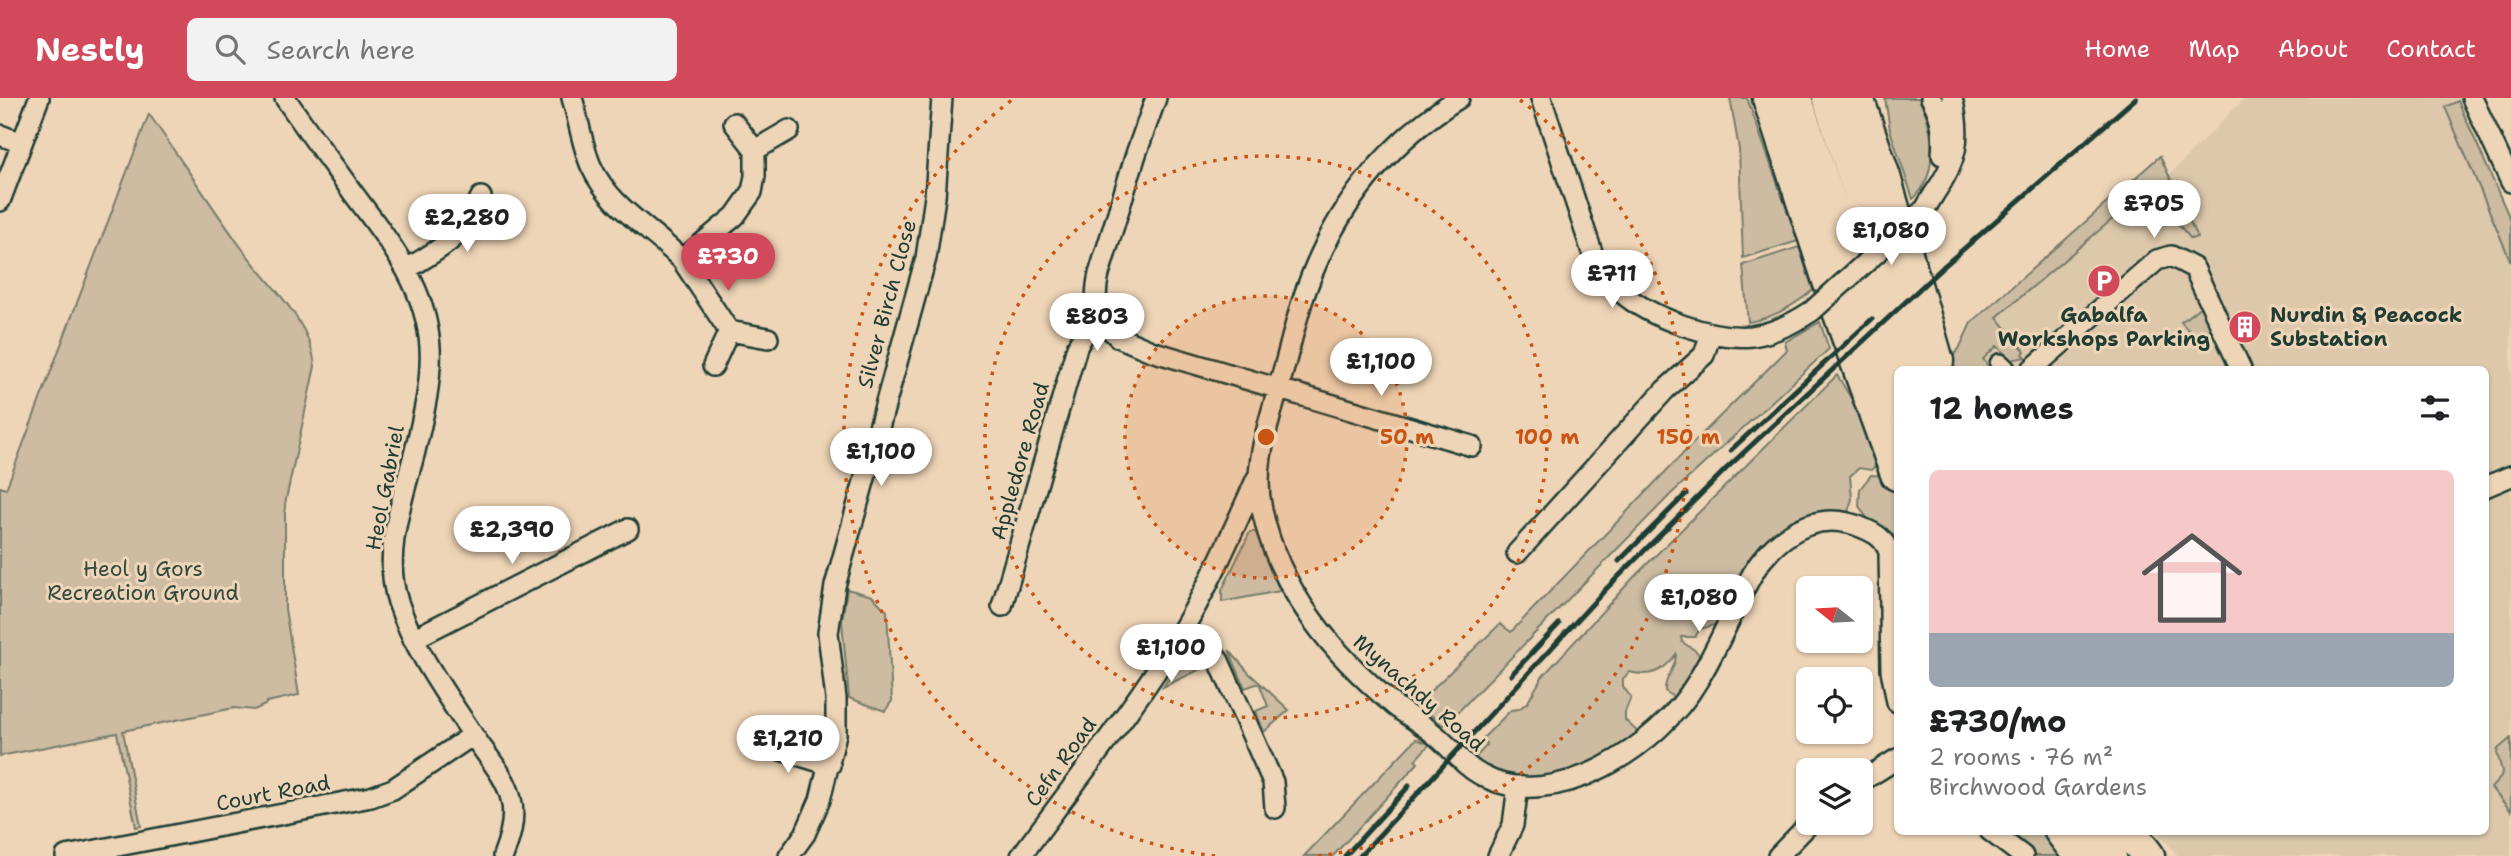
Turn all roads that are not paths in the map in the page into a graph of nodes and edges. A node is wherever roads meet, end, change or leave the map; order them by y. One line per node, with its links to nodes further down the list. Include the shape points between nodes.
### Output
1 (39, 98): 18 (street)
2 (285, 98): 25 (street, Heol Gabriel)
3 (572, 98): 24 (street, via 591,167 604,189)
4 (942, 98): 51 (street, Silver Birch Close, via 936,197 926,258 840,560 830,612 837,716)
5 (1156, 98): 26 (street, via 1097,284 1096,306)
6 (1459, 98): 35 (street, Mynachdy Road, via 1404,138 1343,214 1303,300)
7 (1541, 98): 28 (street, via 1583,230 1609,279 1646,308)
8 (1769, 98): 38 (highway)
9 (1796, 98): 36 (highway)
10 (1829, 98): 31 (highway)
11 (1857, 98): 32 (highway)
12 (1931, 98): 21 (street, via 1943,138)
13 (1952, 98): 21 (street, via 1957,122 1955,152 1949,172)
14 (2472, 98): 20 (street)
15 (734, 123): 19 (street)
16 (789, 130): 19 (street)
17 (0, 135): 18 (street)
18 (22, 143): 23 (street)
19 (755, 149): 24 (street, via 752,192 744,206)
20 (2511, 182)
21 (1934, 194): 28 (street, bridge, via 1926,209 1812,311 1762,334)
22 (481, 197): 25 (street, via 463,230)
23 (0, 201)
24 (682, 260): 27 (street)
25 (407, 269): 46 (street, Heol Gabriel, via 424,311 431,367 392,557 397,598)
26 (1102, 321): 35 (street, via 1129,343); 44 (street, Appledore Road, via 1087,329 1077,347)
27 (729, 331): 29 (street); 30 (street)
28 (1712, 333): 43 (street, via 1704,355 1665,390)
29 (768, 338)
30 (713, 366)
31 (1917, 366)
32 (1938, 366)
33 (2035, 366): 34 (street, via 2157,260 2171,256 2194,268)
34 (2240, 366)
35 (1278, 389): 37 (street); 39 (street, Mynachdy Road)
36 (1894, 398)
37 (1472, 446)
38 (1894, 466)
39 (1259, 475): 45 (street, Cefn Road); 53 (street, Mynachdy Road, via 1262,513 1279,560 1325,639 1469,768 1499,783)
40 (2511, 476): 41 (street)
41 (2489, 485)
42 (628, 529): 46 (street)
43 (1517, 552)
44 (1002, 606)
45 (1183, 629): 54 (street, via 1204,642 1219,661 1273,782); 63 (street, Cefn Road)
46 (413, 639): 48 (street, Heol Gabriel)
47 (1894, 686): 53 (street, via 1887,546 1878,536 1847,521 1821,521 1789,536 1762,560 1698,681 1646,739 1593,773 1560,783)
48 (473, 735): 60 (street, Court Road, via 393,789 371,797); 61 (street, Heol Gabriel, via 511,798 512,825)
49 (758, 743): 51 (street)
50 (1894, 761): 52 (street)
51 (830, 765): 62 (street, Silver Birch Close, via 813,819)
52 (1873, 774)
53 (1518, 786): 64 (street, via 1513,825)
54 (1275, 808)
55 (1798, 835): 65 (street)
56 (1995, 835): 66 (street)
57 (2064, 835): 67 (highway)
58 (2095, 835): 68 (highway)
59 (2132, 835): 69 (highway)
60 (66, 856)
61 (503, 856)
62 (789, 856)
63 (1021, 856)
64 (1498, 856)
65 (1778, 856)
66 (2023, 856)
67 (2080, 856)
68 (2110, 856)
69 (2148, 856)

